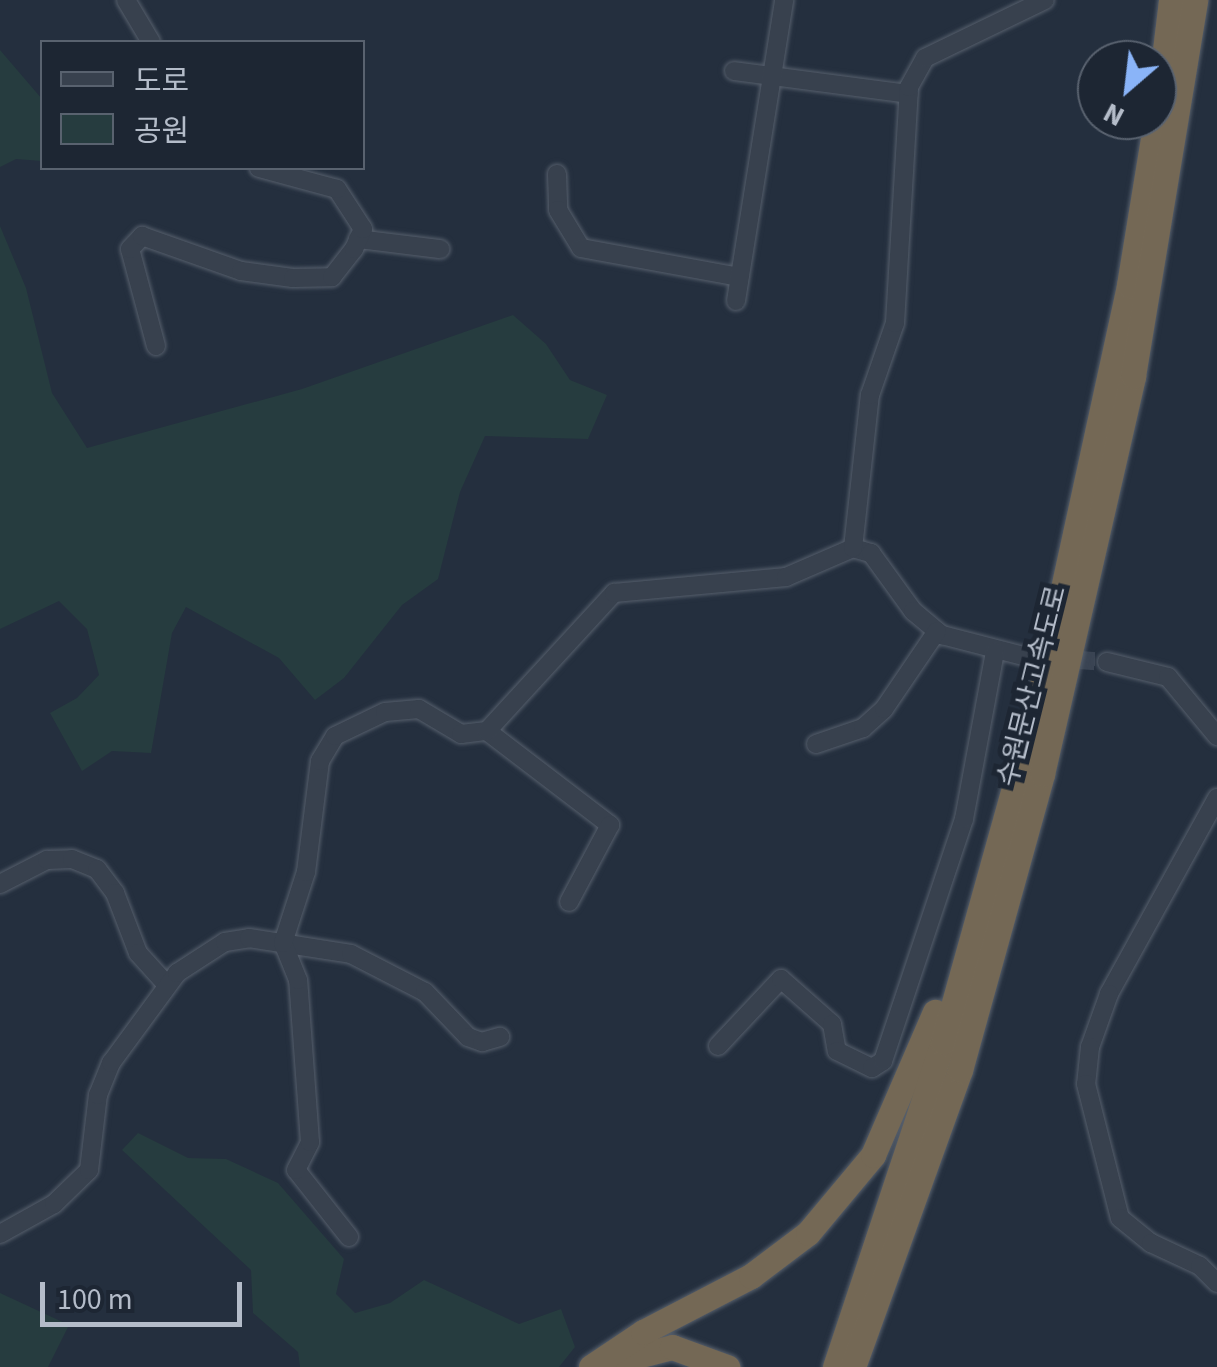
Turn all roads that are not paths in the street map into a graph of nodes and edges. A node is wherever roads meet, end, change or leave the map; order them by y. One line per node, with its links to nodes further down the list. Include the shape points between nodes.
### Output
1 (784, 0): 9 (street)
2 (1045, 0): 10 (street, via 924,58)
3 (1171, 0): 7 (highway, 수원문산고속도로)
4 (1195, 0): 19 (highway, 수원문산고속도로, via 1133,376)
5 (134, 3): 6 (street)
6 (150, 40)
7 (1166, 40)
8 (734, 71): 9 (street)
9 (776, 77): 10 (street); 16 (street)
10 (908, 94): 20 (street, via 895,322 870,396)
11 (1153, 140): 19 (highway, 수원문산고속도로, via 1108,385)
12 (266, 170): 14 (street, via 337,189 363,229)
13 (557, 174): 16 (street, via 558,210 581,248)
14 (358, 239): 15 (street); 18 (street, via 332,278 293,278 241,270 142,236 130,249)
15 (440, 249)
16 (739, 277): 17 (street)
17 (736, 301)
18 (156, 346)
19 (1101, 473): 25 (highway, 수원문산고속도로); 36 (highway, 수원문산고속도로, via 1042,774)
20 (854, 548): 21 (street, via 871,553 913,611); 26 (street, via 786,577 614,594)
21 (937, 631): 22 (street); 28 (street, via 884,709 862,728)
22 (995, 652): 23 (street); 35 (street, via 964,819 882,1061 872,1068 837,1051 832,1024 781,980)
23 (1023, 656)
24 (1107, 662): 27 (street, via 1168,677)
25 (1040, 694): 40 (highway, via 928,1033 873,1155 783,1255); 43 (highway, 수원문산고속도로, via 942,1042)
26 (486, 731): 31 (street, via 610,825); 32 (street, via 461,734 419,709 400,709 335,736 320,761 306,872)
27 (1217, 736)
28 (816, 744)
29 (1217, 798): 39 (street, via 1110,994 1090,1047 1086,1084 1120,1218)
30 (0, 884): 33 (street, via 47,860 72,859 96,868 115,894 138,952)
31 (569, 902)
32 (282, 943): 33 (street, via 225,942 196,956); 34 (street, via 370,961 424,992 468,1037); 38 (street, via 298,980 310,1142 296,1170)
33 (167, 984): 37 (street, via 103,1080 90,1170 54,1204)
34 (500, 1037)
35 (718, 1046)
36 (935, 1144): 44 (highway, 수원문산고속도로); 45 (highway)
37 (0, 1234)
38 (349, 1236)
39 (1217, 1283)
40 (590, 1367)
41 (610, 1367): 42 (highway, via 647,1349 672,1347)
42 (727, 1367)
43 (835, 1367)
44 (853, 1367)
45 (868, 1367)

